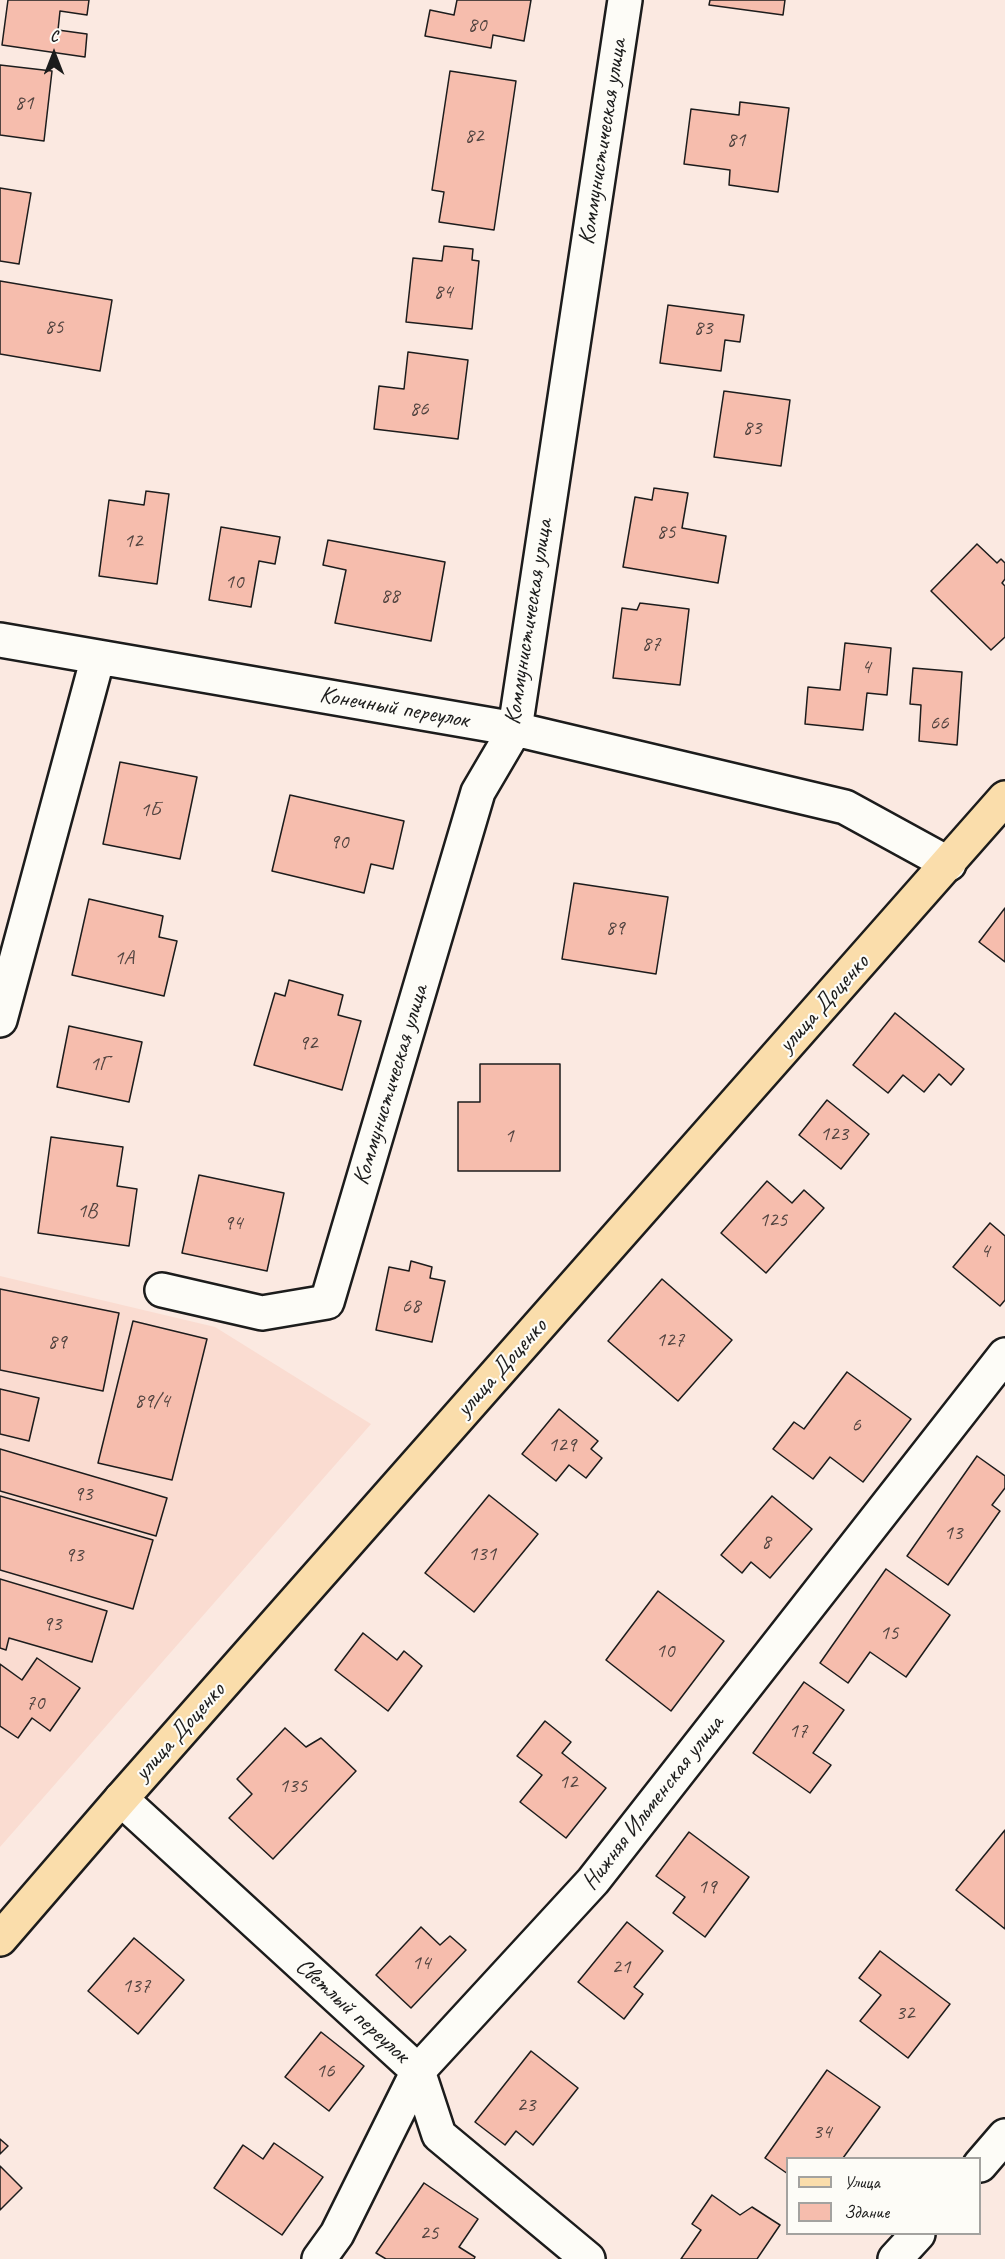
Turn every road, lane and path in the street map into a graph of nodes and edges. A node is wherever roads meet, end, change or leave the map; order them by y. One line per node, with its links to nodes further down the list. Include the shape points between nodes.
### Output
1 (625, 0): 4 (street, Коммунистическая улица)
2 (0, 640): 3 (street, Конечный переулок)
3 (98, 657): 4 (street, Конечный переулок); 7 (street)
4 (515, 729): 6 (street, Конечный переулок, via 845,807); 8 (street, Коммунистическая улица, via 478,792 327,1302 262,1313)
5 (1005, 798): 6 (main road, улица Доценко)
6 (949, 864): 10 (main road, улица Доценко)
7 (0, 1020)
8 (162, 1290)
9 (1005, 1355): 12 (street, Нижняя Ильменская улица, via 593,1881)
10 (120, 1799): 11 (main road, улица Доценко); 12 (street, Светлый переулок)
11 (0, 1939)
12 (418, 2072): 16 (street, Нижняя Ильменская улица, via 337,2234); 17 (street, Светлый переулок, via 439,2135)
13 (1005, 2136): 14 (street)
14 (981, 2164)
15 (917, 2235): 18 (street)
16 (319, 2259)
17 (588, 2259)
18 (896, 2259)

